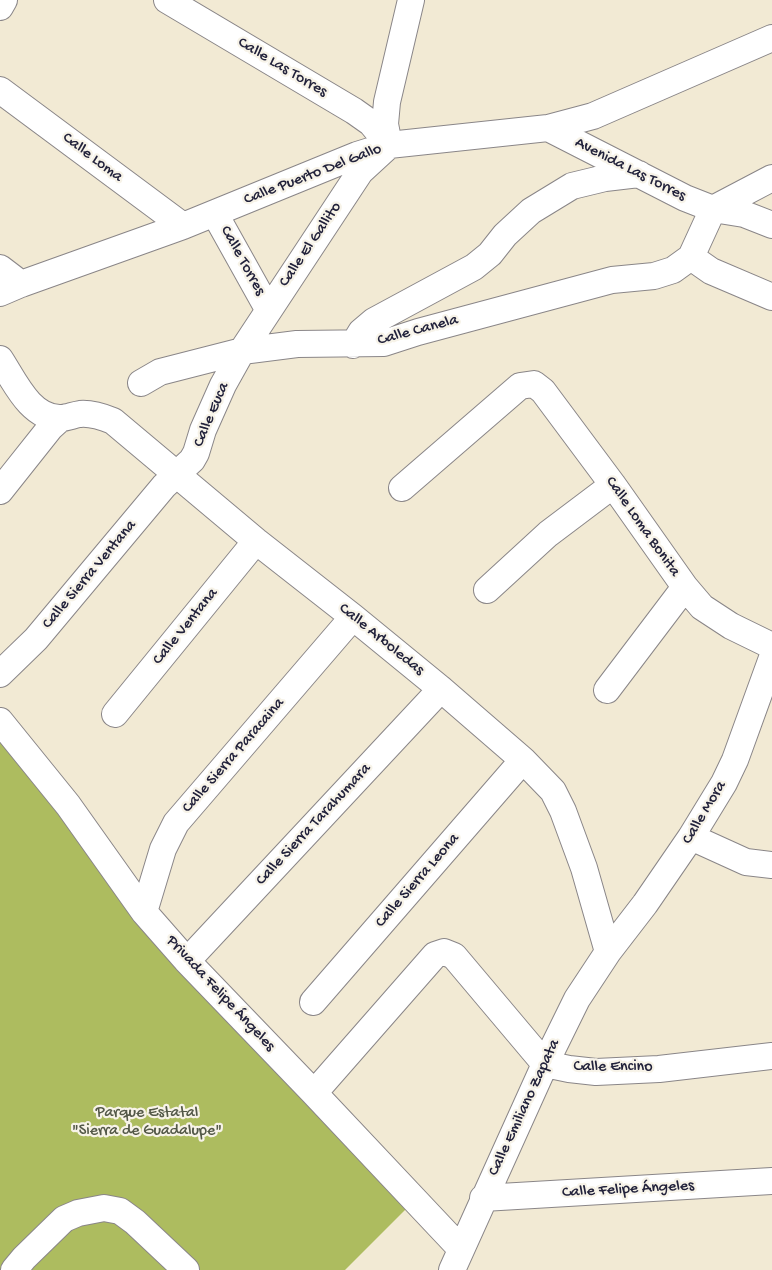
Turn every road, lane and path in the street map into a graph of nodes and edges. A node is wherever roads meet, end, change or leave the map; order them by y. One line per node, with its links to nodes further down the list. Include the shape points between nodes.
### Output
1 (4, 0): 4 (street)
2 (167, 0): 8 (street, Calle Las Torres, via 354,111 371,123)
3 (411, 0): 8 (street, via 387,102 385,124)
4 (0, 7)
5 (772, 38): 7 (street, Calle Puerto Del Gallo, via 593,116)
6 (0, 90): 14 (street, Calle Loma)
7 (548, 128): 8 (street, Calle Puerto Del Gallo); 9 (street, Avenida Las Torres)
8 (389, 145): 12 (street, Calle Puerto Del Gallo); 19 (street, Calle El Gallito, via 360,172)
9 (639, 174): 11 (street, Avenida Las Torres); 20 (street, via 572,186 531,211 474,267 374,321 361,332)
10 (772, 178): 11 (street)
11 (713, 209): 13 (street, Avenida Las Torres, via 744,214); 15 (street)
12 (215, 214): 14 (street, Calle Puerto Del Gallo); 19 (street, Calle Torres)
13 (772, 225)
14 (183, 226): 17 (street, Calle Puerto Del Gallo)
15 (691, 257): 18 (street, via 711,271); 20 (street, Calle Canela, via 673,270 654,276 612,280 384,343)
16 (0, 268): 17 (street)
17 (10, 288)
18 (772, 297)
19 (268, 309): 21 (street, Calle El Gallito)
20 (353, 345): 21 (street, Calle Canela, via 297,344)
21 (242, 351): 23 (street, Calle Canela, via 160,372); 25 (street, Calle Euca, via 223,385 196,453)
22 (0, 359): 24 (street, via 30,404 41,413)
23 (141, 383)
24 (61, 418): 25 (street, Calle Arboledas, via 82,414 114,421); 28 (street)
25 (177, 473): 29 (street, Calle Arboledas); 35 (street, Calle Sierra Ventana, via 36,638)
26 (613, 485): 27 (street, Calle Loma Bonita, via 544,391 534,384 520,386); 30 (street, Calle Loma Bonita); 31 (street, via 548,534)
27 (402, 488)
28 (0, 491)
29 (256, 541): 32 (street, Calle Arboledas); 38 (street, Calle Ventana)
30 (685, 587): 33 (street, Calle Loma Bonita, via 702,607); 37 (street)
31 (487, 590)
32 (353, 617): 36 (street, Calle Arboledas); 43 (street, Calle Sierra Paracaina, via 176,823 163,849)
33 (772, 646)
34 (772, 658): 41 (street, Calle Mora, via 735,760)
35 (0, 674)
36 (441, 689): 40 (street, Calle Arboledas); 45 (street, Calle Sierra Tarahumara)
37 (607, 690)
38 (115, 714)
39 (0, 721): 43 (street, Privada Felipe Ángeles, via 68,805)
40 (523, 760): 44 (street, Calle Arboledas, via 553,792 563,811 584,868); 46 (street, Calle Sierra Leona)
41 (691, 837): 42 (street, via 746,862); 44 (street, Calle Mora)
42 (772, 865)
43 (144, 912): 45 (street, Privada Felipe Ángeles)
44 (608, 952): 48 (street, Calle Emiliano Zapata, via 577,999)
45 (187, 961): 49 (street, Privada Felipe Ángeles)
46 (313, 1002)
47 (772, 1056): 48 (street, Calle Encino, via 659,1069 596,1072)
48 (545, 1064): 49 (street, via 454,956 444,952 435,955); 51 (street, Calle Emiliano Zapata)
49 (314, 1093): 52 (street, Privada Felipe Ángeles)
50 (772, 1181): 51 (street, Calle Felipe Ángeles)
51 (483, 1198): 52 (street, Calle Emiliano Zapata)
52 (456, 1260)
53 (14, 1270): 54 (street, via 64,1219 104,1208 120,1211 135,1222)
54 (186, 1270)

